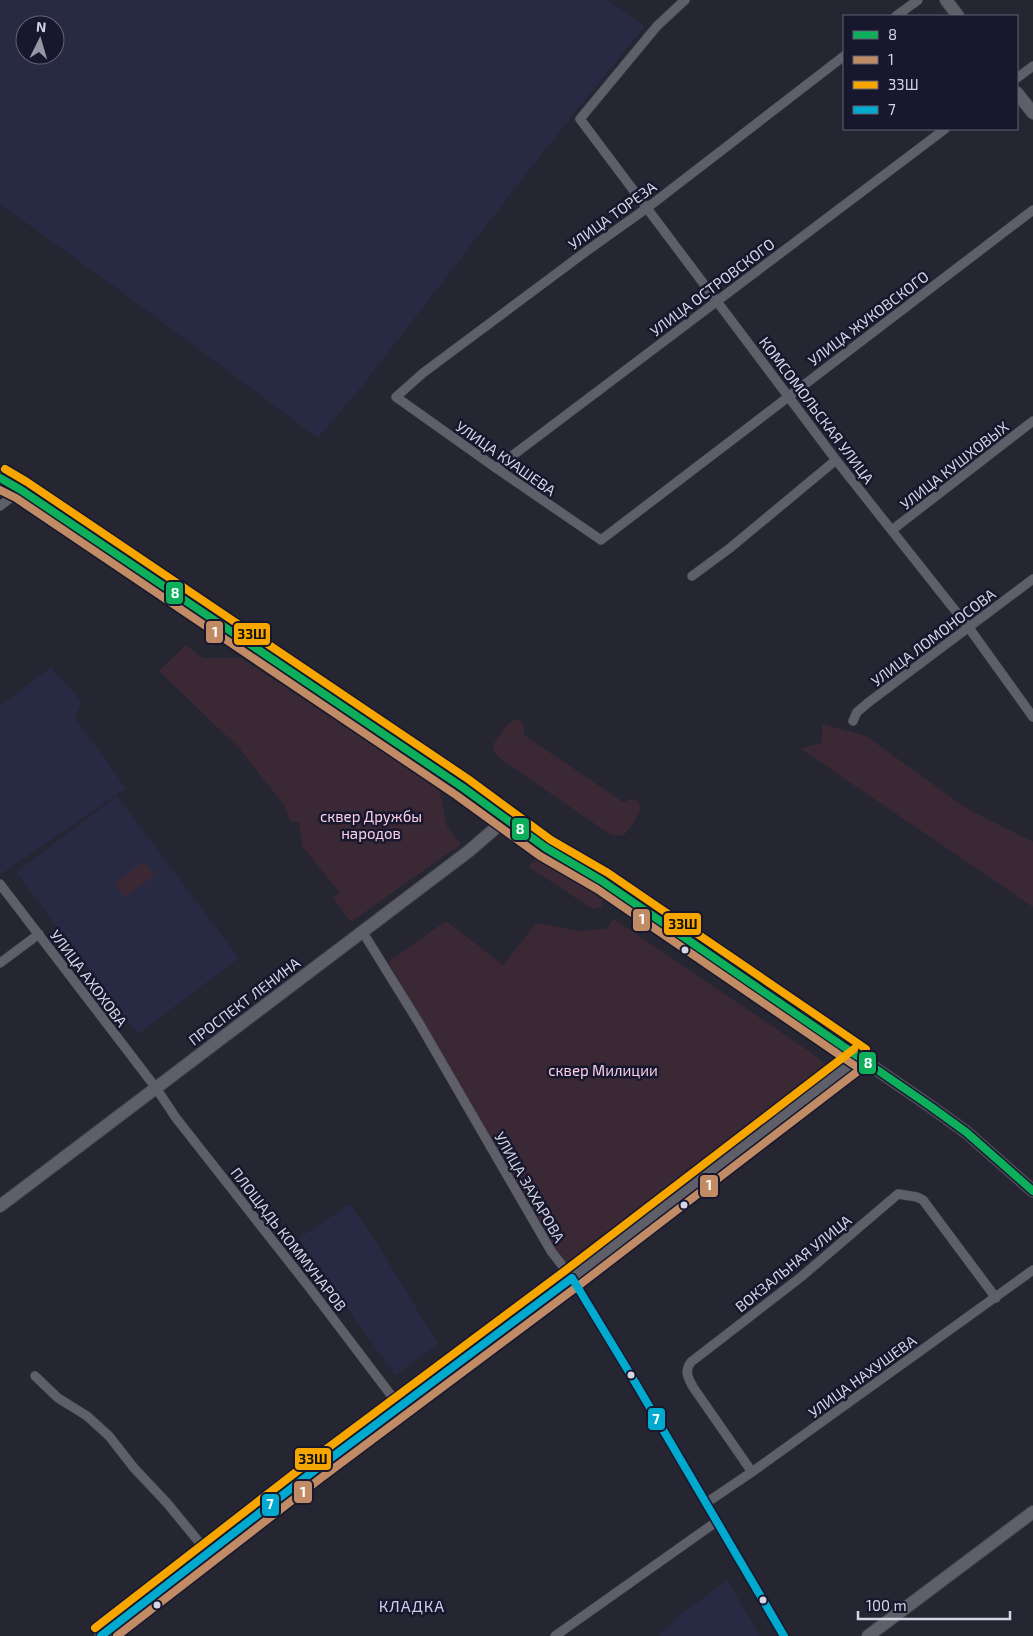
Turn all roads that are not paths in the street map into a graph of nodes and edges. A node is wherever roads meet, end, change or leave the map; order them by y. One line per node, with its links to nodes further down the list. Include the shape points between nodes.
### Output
1 (684, 0): 12 (street, КОМСОМОЛЬСКАЯ УЛИЦА, via 657,26 580,119)
2 (918, 0): 4 (street)
3 (946, 0): 5 (main road)
4 (897, 15)
5 (957, 15)
6 (843, 57): 12 (street, УЛИЦА ТОРЕЗА)
7 (1033, 66): 8 (street)
8 (1018, 77)
9 (1018, 94): 10 (main road)
10 (1033, 113)
11 (944, 130): 14 (street, УЛИЦА ОСТРОВСКОГО)
12 (647, 208): 14 (street, КОМСОМОЛЬСКАЯ УЛИЦА); 16 (street, УЛИЦА ТОРЕЗА, via 423,373)
13 (1033, 210): 15 (street, УЛИЦА ЖУКОВСКОГО)
14 (717, 300): 15 (street, КОМСОМОЛЬСКАЯ УЛИЦА); 19 (street, УЛИЦА ОСТРОВСКОГО)
15 (789, 396): 18 (street, КОМСОМОЛЬСКАЯ УЛИЦА); 24 (street, УЛИЦА ЖУКОВСКОГО)
16 (396, 397): 19 (street, УЛИЦА КУАШЕВА)
17 (1033, 421): 23 (street, УЛИЦА КУШХОВЫХ)
18 (836, 460): 23 (street, КОМСОМОЛЬСКАЯ УЛИЦА); 25 (street)
19 (496, 468): 24 (street, УЛИЦА КУАШЕВА)
20 (0, 478): 21 (main road)
21 (21, 490): 22 (street); 30 (main road)
22 (0, 506)
23 (892, 530): 27 (street, КОМСОМОЛЬСКАЯ УЛИЦА)
24 (601, 540)
25 (692, 576)
26 (1033, 579): 27 (street, УЛИЦА ЛОМОНОСОВА)
27 (969, 628): 28 (street, КОМСОМОЛЬСКАЯ УЛИЦА); 29 (street, УЛИЦА ЛОМОНОСОВА, via 869,702)
28 (1033, 717)
29 (853, 721)
30 (506, 819): 32 (main road, ПРОСПЕКТ ЛЕНИНА, via 469,851); 35 (main road)
31 (0, 884): 33 (street, УЛИЦА АХОХОВА)
32 (362, 931): 36 (main road, ПРОСПЕКТ ЛЕНИНА); 40 (street, УЛИЦА ЗАХАРОВА, via 551,1251)
33 (38, 934): 34 (street); 36 (street, УЛИЦА АХОХОВА)
34 (0, 963)
35 (860, 1057): 37 (main road, via 966,1132); 40 (main road)
36 (156, 1088): 38 (main road, ПРОСПЕКТ ЛЕНИНА); 43 (street, ПЛОЩАДЬ КОММУНАРОВ)
37 (1033, 1191)
38 (0, 1206)
39 (1033, 1270): 41 (street, УЛИЦА НАХУШЕВА)
40 (572, 1278): 43 (main road); 45 (street, УЛИЦА ЗАХАРОВА)
41 (996, 1298): 44 (street, УЛИЦА НАХУШЕВА); 44 (street, ВОКЗАЛЬНАЯ УЛИЦА, via 923,1200 898,1194 801,1278 688,1366 687,1376 693,1387)
42 (35, 1376): 48 (street, via 58,1398 87,1416 109,1436)
43 (400, 1407): 48 (main road)
44 (752, 1472): 45 (street, УЛИЦА НАХУШЕВА)
45 (706, 1503): 47 (street, УЛИЦА ЗАХАРОВА)
46 (1033, 1512): 52 (main road)
47 (716, 1522): 50 (street); 51 (street, УЛИЦА ЗАХАРОВА)
48 (208, 1553): 49 (main road)
49 (101, 1636)
50 (555, 1636)
51 (784, 1636)
52 (868, 1636)

